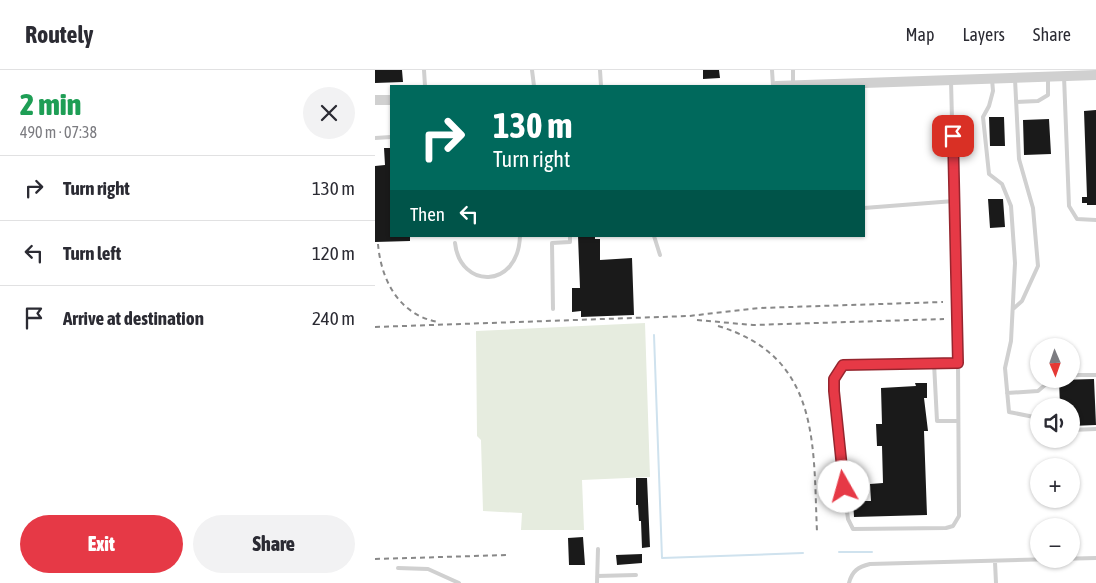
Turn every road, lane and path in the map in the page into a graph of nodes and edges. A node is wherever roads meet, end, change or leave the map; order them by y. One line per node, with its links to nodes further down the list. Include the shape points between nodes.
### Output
1 (424, 70): 13 (lane)
2 (532, 70): 14 (lane)
3 (600, 70): 15 (lane)
4 (773, 70): 16 (lane)
5 (793, 70): 17 (lane)
6 (1071, 74): 8 (street); 9 (street); 26 (lane, via 1069,206 1077,219)
7 (977, 75): 11 (street); 12 (street)
8 (1096, 75)
9 (1048, 77): 10 (street); 21 (lane, via 1048,95 1038,100)
10 (1015, 78): 11 (street); 21 (lane)
11 (992, 79): 33 (lane, via 993,91 983,117 986,154 989,174 1002,184 1011,206 1015,263)
12 (951, 80): 18 (street); 24 (lane)
13 (425, 85)
14 (533, 85)
15 (601, 85)
16 (774, 85)
17 (793, 85)
18 (819, 85)
19 (375, 100): 20 (street)
20 (390, 100)
21 (1016, 102): 33 (lane, via 1019,159 1033,208 1038,266 1022,300)
22 (390, 137): 23 (lane)
23 (375, 138)
24 (954, 201): 25 (lane); 34 (lane)
25 (865, 208)
26 (1096, 220)
27 (520, 237): 30 (lane, via 520,247 512,266 495,276 484,277 463,266)
28 (570, 237): 32 (lane, via 570,242 552,243)
29 (654, 237): 31 (lane)
30 (455, 243)
31 (660, 255)
32 (553, 309)
33 (1013, 309): 39 (lane, via 1005,368)
34 (958, 363): 35 (lane); 41 (lane)
35 (934, 364): 41 (lane, via 937,421); 41 (lane, via 843,365 837,371 834,379 837,434 848,519 853,529 953,526 959,516)
36 (1080, 375): 37 (lane)
37 (1096, 375)
38 (1042, 388): 39 (lane)
39 (1007, 393): 40 (lane, via 1009,412)
40 (1030, 416)
41 (959, 421)
42 (1096, 429): 43 (lane)
43 (1080, 430)
44 (598, 549): 49 (lane)
45 (1096, 558): 46 (lane)
46 (995, 562): 52 (lane, via 870,564 856,569); 53 (lane)
47 (398, 568): 50 (lane, via 428,569)
48 (636, 575): 49 (lane)
49 (597, 576): 51 (lane)
50 (459, 583)
51 (597, 583)
52 (849, 583)
53 (996, 583)

